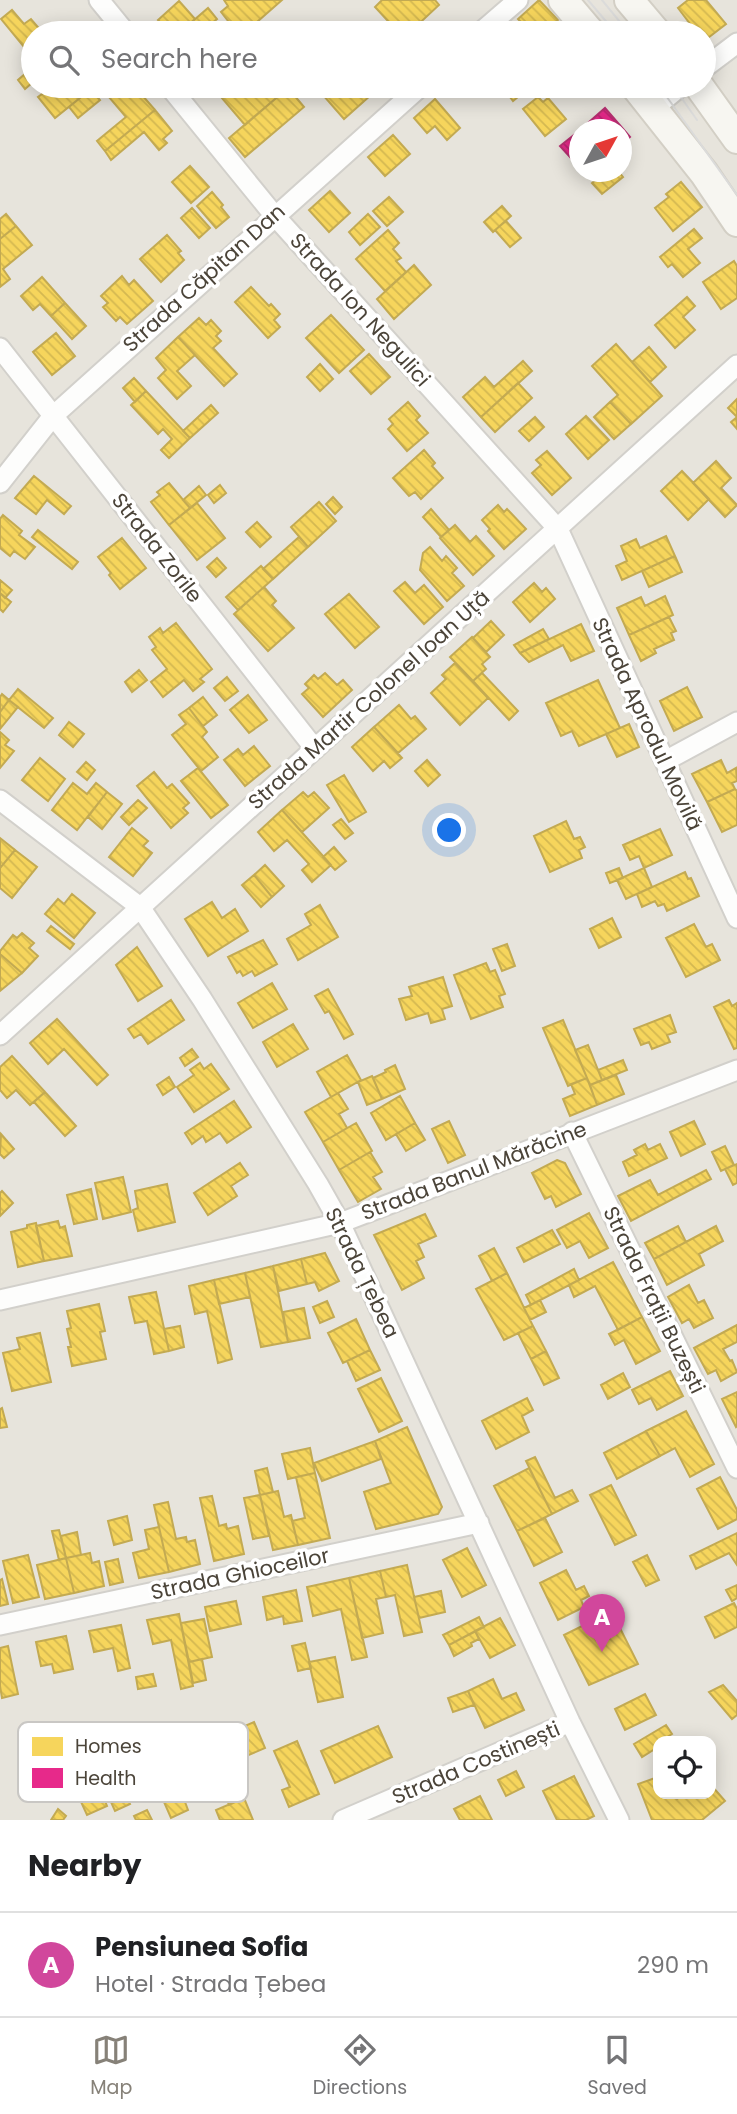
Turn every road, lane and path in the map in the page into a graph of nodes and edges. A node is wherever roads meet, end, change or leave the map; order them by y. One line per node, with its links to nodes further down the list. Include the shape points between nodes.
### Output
1 (99, 0): 5 (street)
2 (518, 0): 6 (street)
3 (564, 0): 7 (main road)
4 (629, 0): 8 (main road)
5 (116, 21)
6 (494, 21)
7 (581, 21)
8 (647, 21)
9 (737, 43): 10 (street)
10 (716, 59)
11 (179, 98): 18 (street, Strada Ion Negulici)
12 (407, 98): 18 (street, Strada Căpitan Dan)
13 (645, 98): 16 (main road)
14 (666, 98): 16 (street)
15 (708, 98): 17 (main road)
16 (654, 108): 19 (main road)
17 (737, 139)
18 (274, 215): 22 (street, Strada Căpitan Dan); 24 (street, Strada Ion Negulici)
19 (737, 222)
20 (0, 348): 22 (street, Strada Zorile)
21 (737, 365): 24 (street, Strada Martir Colonel Ioan Uță)
22 (53, 416): 23 (street, Strada Căpitan Dan); 26 (street, Strada Zorile)
23 (0, 483)
24 (558, 530): 26 (street, Strada Martir Colonel Ioan Uță); 27 (street, Strada Aprodul Movilă)
25 (737, 722): 27 (street)
26 (315, 749): 29 (street, Strada Martir Colonel Ioan Uță)
27 (665, 761): 30 (street, Strada Aprodul Movilă)
28 (0, 800): 29 (street, Strada Țebea)
29 (139, 907): 31 (street, Strada Martir Colonel Ioan Uță); 34 (street, Strada Țebea, via 202,999)
30 (737, 918)
31 (0, 1035)
32 (737, 1070): 33 (street, Strada Banul Mărăcine)
33 (572, 1132): 34 (street, Strada Banul Mărăcine); 36 (street, Strada Frații Buzești)
34 (340, 1223): 35 (street, Strada Banul Mărăcine); 37 (street, Strada Țebea)
35 (0, 1300)
36 (737, 1468)
37 (479, 1523): 38 (street, Strada Ghioceilor); 39 (street, Strada Țebea)
38 (0, 1625)
39 (570, 1722): 40 (street, Strada Costinești); 41 (street, Strada Țebea)
40 (343, 1820)
41 (619, 1820)

